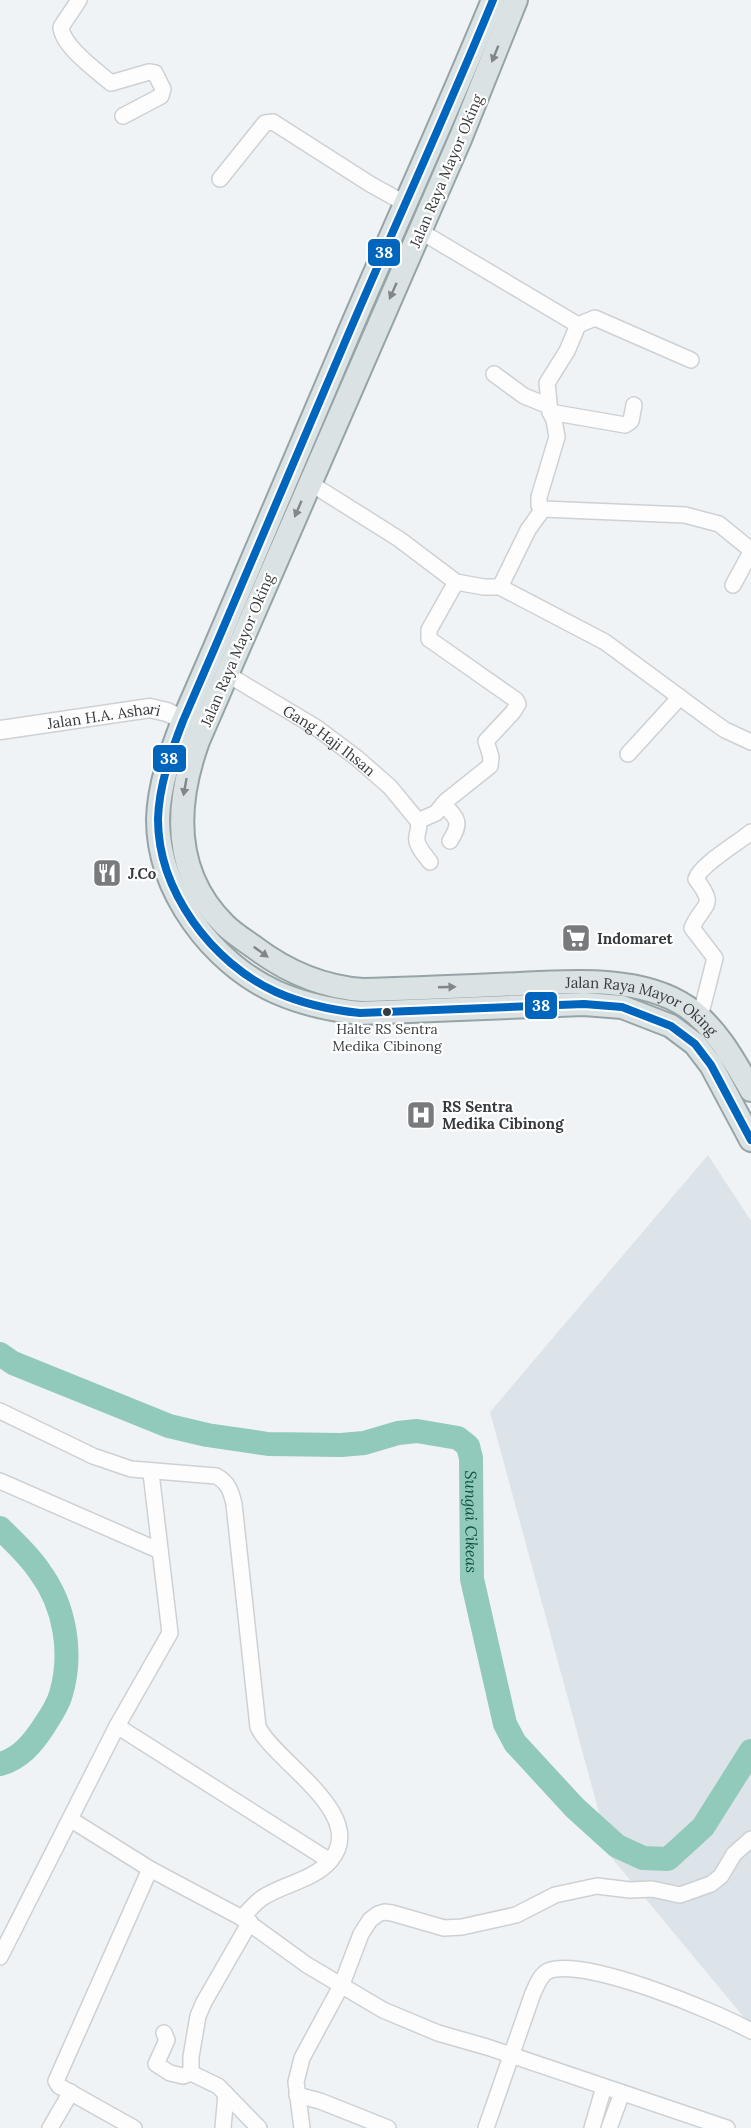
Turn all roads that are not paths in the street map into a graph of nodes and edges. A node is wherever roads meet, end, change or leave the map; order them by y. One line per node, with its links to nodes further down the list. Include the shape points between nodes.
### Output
1 (79, 0): 6 (street, via 61,27 75,51 111,83 149,72 155,74 163,89 161,96)
2 (494, 0): 4 (main road, Jalan Raya Mayor Oking)
3 (516, 0): 5 (main road, Jalan Raya Mayor Oking, one-way to 5)
4 (457, 88): 5 (main road); 8 (main road, Jalan Raya Mayor Oking)
5 (478, 96): 9 (main road, Jalan Raya Mayor Oking)
6 (123, 117)
7 (220, 179): 8 (street, via 265,123 273,122)
8 (406, 204): 15 (main road, Jalan Raya Mayor Oking)
9 (420, 231): 10 (street); 15 (main road, Jalan Raya Mayor Oking, one-way to 15)
10 (578, 324): 11 (street, via 595,318); 14 (street, via 547,383)
11 (691, 360)
12 (494, 374): 14 (street)
13 (634, 405): 14 (street, via 631,421 625,425)
14 (549, 409): 17 (street, via 557,437 539,498)
15 (317, 437): 16 (main road, Jalan Raya Mayor Oking); 24 (main road, Jalan Raya Mayor Oking)
16 (310, 483): 19 (street, via 399,539); 22 (main road, Jalan Raya Mayor Oking, one-way to 22)
17 (543, 510): 18 (street, via 685,515 719,524); 21 (street, via 528,530)
18 (751, 551): 20 (street)
19 (456, 582): 21 (street); 28 (street, via 429,630 429,639 518,704 486,741 490,766)
20 (733, 585)
21 (500, 587): 23 (street, via 605,642)
22 (227, 674): 24 (main road, Jalan Raya Mayor Oking); 29 (street, Gang Haji Ihsan, via 317,728 358,759 390,787)
23 (680, 697): 26 (street, via 725,730); 27 (street)
24 (193, 725): 25 (street, Jalan H.A. Ashari, via 150,708); 33 (main road, Jalan Raya Mayor Oking, one-way to 33, via 183,794 182,827 188,865 201,892 225,925 266,957 298,975 344,989 625,985 673,999); 35 (main road, Jalan Raya Mayor Oking, via 171,752 161,795 159,838 166,870 182,904 203,934 251,978 301,1002 360,1013 562,1005 622,1007 670,1026 695,1044 711,1065)
25 (0, 730)
26 (751, 742)
27 (628, 754)
28 (443, 804): 29 (street, via 436,813); 31 (street, via 457,821 458,828)
29 (418, 821): 32 (street, via 417,842)
30 (751, 832): 33 (street, via 699,872 696,879 708,903 692,928 715,958)
31 (450, 840)
32 (430, 862)
33 (700, 1017): 34 (main road, Jalan Raya Mayor Oking)
34 (751, 1090)
35 (751, 1140)
36 (0, 1411): 37 (street, via 93,1456 130,1470)
37 (151, 1473): 39 (street); 43 (street, via 216,1476 228,1485 234,1504 258,1727 269,1744 326,1800 339,1836)
38 (0, 1481): 39 (street)
39 (160, 1551): 40 (street, via 170,1633)
40 (117, 1726): 41 (street); 43 (street)
41 (70, 1819): 44 (street); 46 (street)
42 (750, 1842): 47 (street, via 734,1854 721,1876 711,1884 680,1895 597,1886 555,1895 516,1915 462,1927 444,1928 384,1912 370,1920 361,1934)
43 (330, 1861): 45 (street, via 311,1876 262,1899)
44 (150, 1869): 45 (street); 53 (street, via 56,2081)
45 (246, 1920): 47 (street, via 307,1965); 51 (street, via 198,2016)
46 (0, 1957)
47 (342, 1984): 50 (street, via 383,2010 438,2033); 56 (street, via 302,2058)
48 (751, 2031): 50 (street, via 643,1986 560,1968 541,1977)
49 (164, 2033): 51 (street, via 167,2040 156,2064 177,2075)
50 (512, 2056): 52 (street); 64 (street)
51 (190, 2073): 55 (street)
52 (604, 2087): 54 (street); 65 (street)
53 (71, 2092): 58 (street); 59 (street)
54 (622, 2093): 57 (street); 66 (street)
55 (226, 2094): 60 (street); 61 (street)
56 (297, 2095): 62 (street); 63 (street)
57 (705, 2125): 67 (street)
58 (50, 2128)
59 (134, 2128)
60 (223, 2128)
61 (259, 2128)
62 (302, 2128)
63 (387, 2128)
64 (486, 2128)
65 (592, 2128)
66 (609, 2128)
67 (727, 2128)

